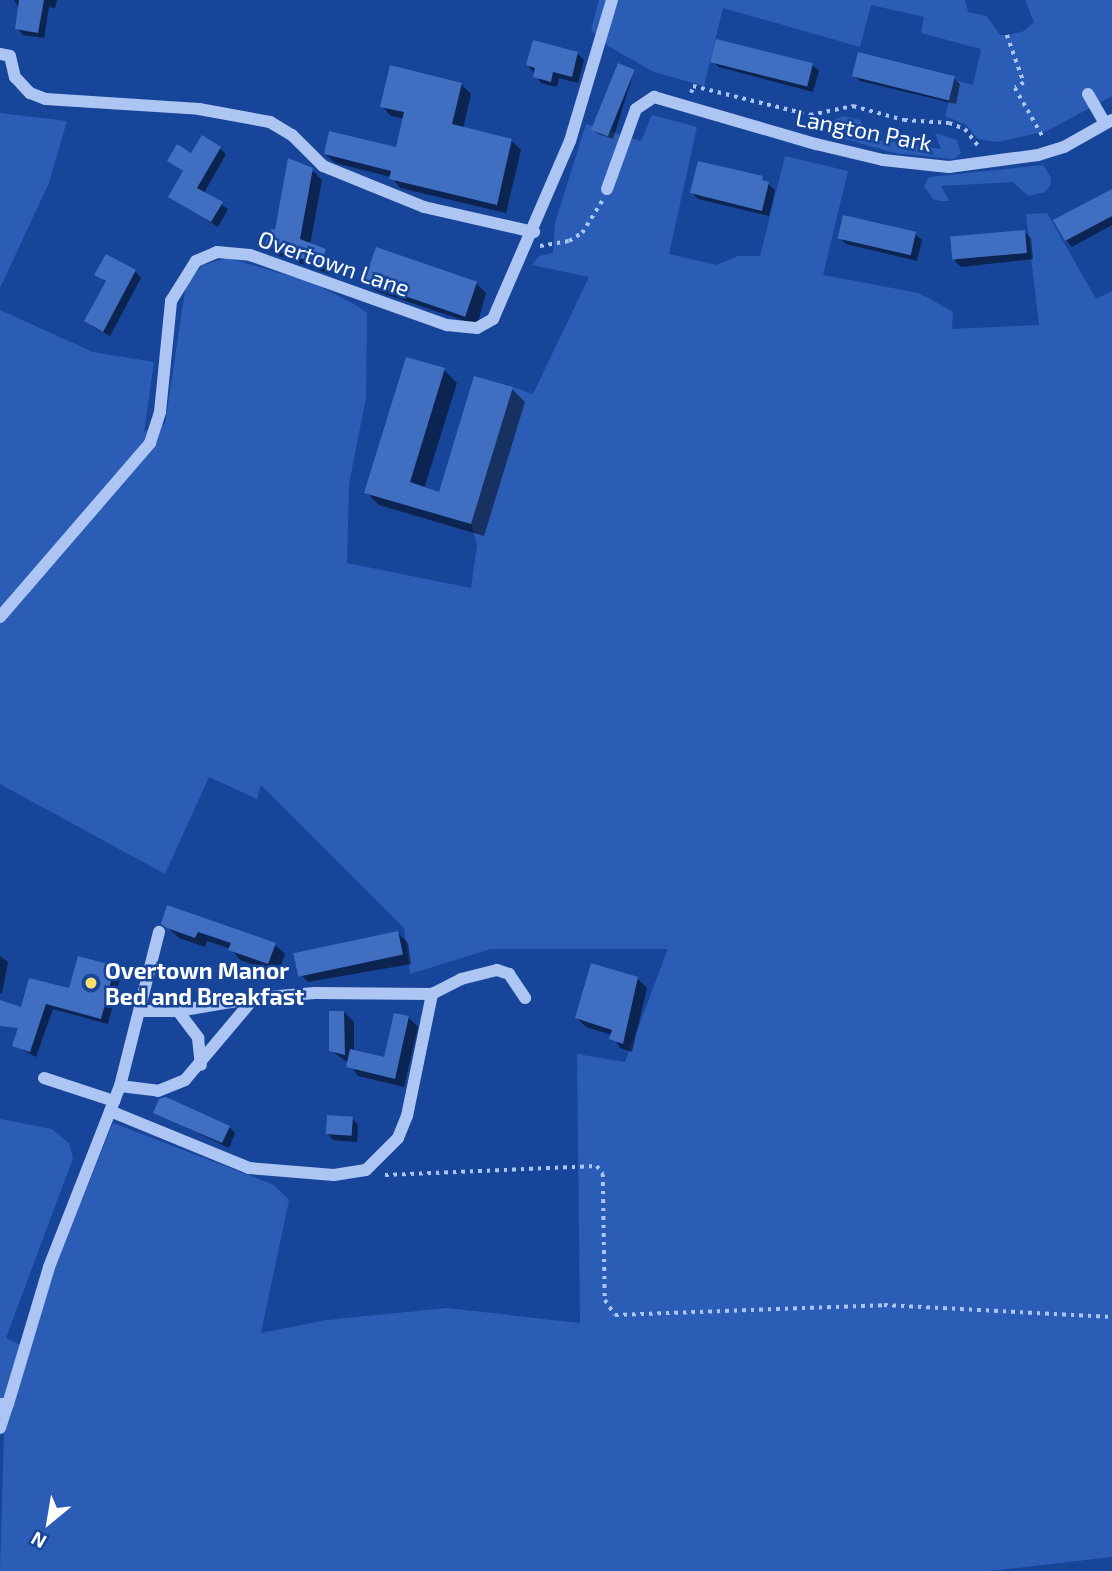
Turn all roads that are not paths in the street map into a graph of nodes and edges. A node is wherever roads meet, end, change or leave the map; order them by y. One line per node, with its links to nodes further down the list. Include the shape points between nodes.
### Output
1 (612, 0): 6 (street, Overtown Lane, via 578,118)
2 (0, 54): 6 (street, via 10,56 15,77 30,93 46,99 243,115 270,122 292,135 323,166 424,207)
3 (1088, 94): 4 (street)
4 (1109, 122): 5 (street, Langton Park, via 1038,155 948,167 883,160 654,97 641,103)
5 (607, 189)
6 (534, 232): 7 (street, Overtown Lane, via 493,319 466,329 250,255 217,252 196,261 171,301 160,412 150,443)
7 (0, 617)
8 (159, 932): 12 (street)
9 (432, 993): 10 (street); 11 (street, via 497,970 509,974); 17 (street, via 407,1116 398,1138 370,1167 334,1175 249,1168)
10 (254, 998): 13 (street); 14 (street)
11 (525, 998)
12 (142, 1011): 13 (street); 16 (street)
13 (178, 1011): 14 (street, via 198,1038)
14 (201, 1065): 16 (street, via 169,1088)
15 (44, 1078): 17 (street)
16 (120, 1086): 17 (street)
17 (112, 1106): 18 (street, via 45,1279)
18 (4, 1404): 19 (street)
19 (0, 1427)

